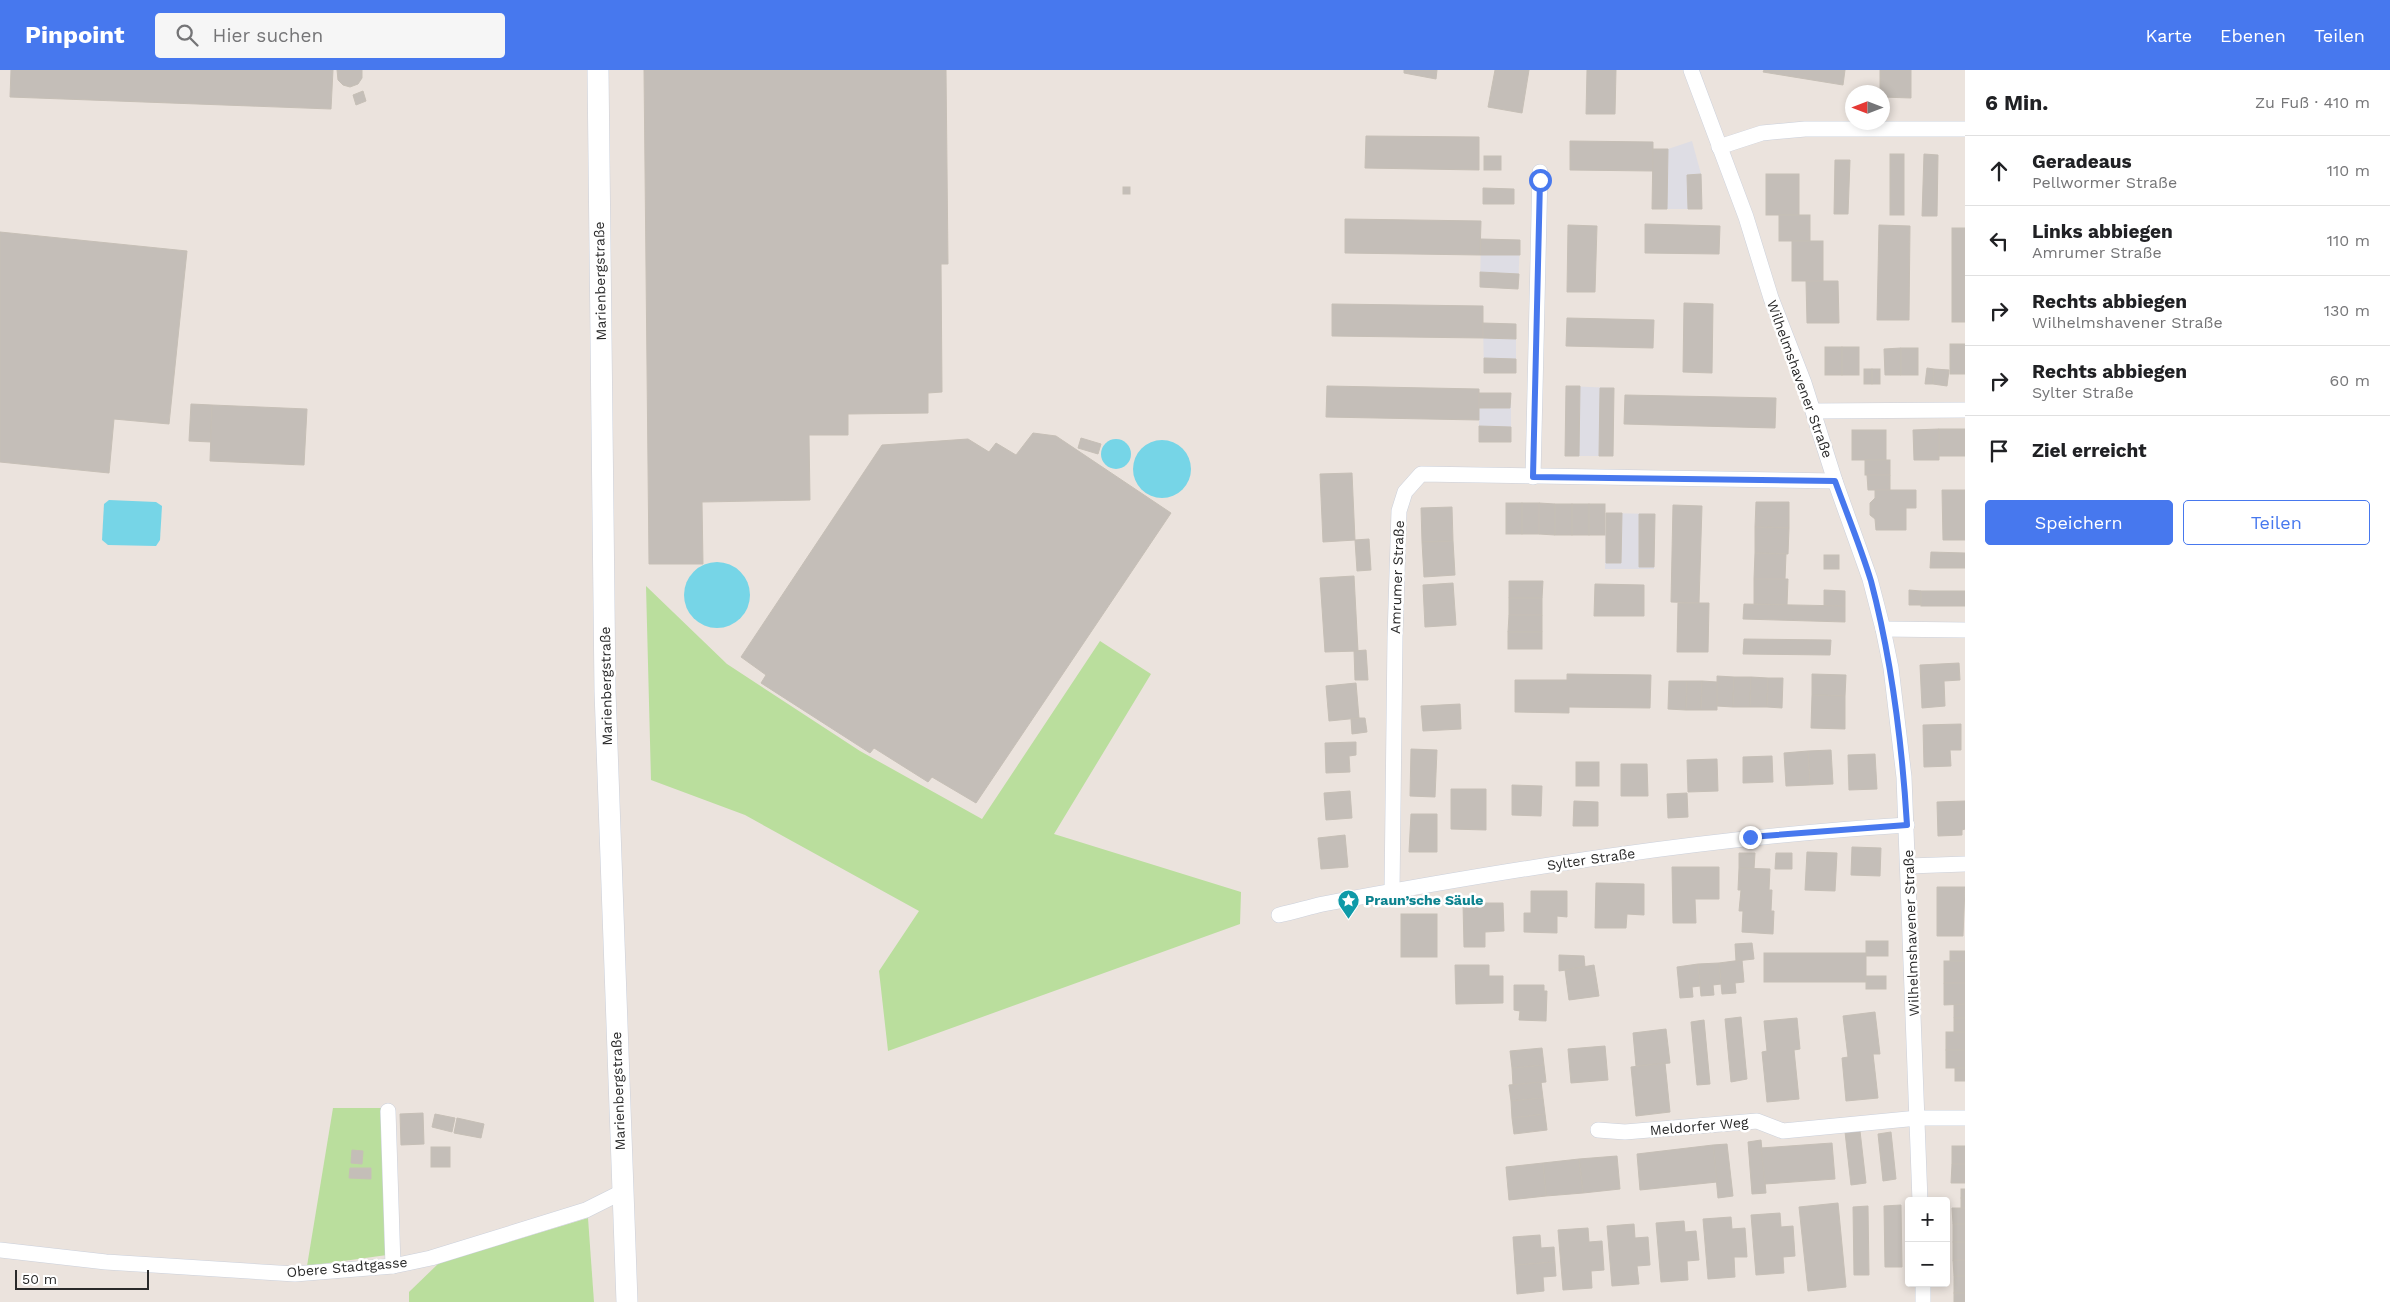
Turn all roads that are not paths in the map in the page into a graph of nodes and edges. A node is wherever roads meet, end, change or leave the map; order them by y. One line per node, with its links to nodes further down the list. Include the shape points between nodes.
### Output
1 (598, 70): 21 (main road, Marienbergstraße, via 605,682)
2 (1691, 70): 4 (street, Wilhelmshavener Straße)
3 (1965, 129): 4 (street, via 1788,131 1762,133)
4 (1719, 147): 7 (street, Wilhelmshavener Straße)
5 (1540, 172): 8 (street)
6 (1965, 410): 7 (street)
7 (1813, 411): 9 (street, Wilhelmshavener Straße)
8 (1533, 477): 9 (street, Amrumer Straße); 15 (street, Amrumer Straße, via 1421,474 1405,492 1399,511)
9 (1835, 481): 10 (street, Wilhelmshavener Straße, via 1870,579)
10 (1883, 628): 11 (street); 12 (street, Wilhelmshavener Straße, via 1899,732)
11 (1965, 630)
12 (1907, 825): 14 (street, Wilhelmshavener Straße); 15 (street, Sylter Straße, via 1820,830 1654,850)
13 (1965, 864): 14 (street)
14 (1909, 866): 18 (street, Wilhelmshavener Straße)
15 (1392, 892): 16 (street, Sylter Straße, via 1320,904)
16 (1279, 915)
17 (388, 1111): 24 (street)
18 (1918, 1118): 19 (street, Meldorfer Weg); 20 (street, Meldorfer Weg, via 1783,1131 1757,1121 1625,1132); 22 (street, Wilhelmshavener Straße)
19 (1965, 1118)
20 (1598, 1130)
21 (622, 1192): 24 (street, Obere Stadtgasse, via 586,1210 431,1258); 26 (main road, Marienbergstraße)
22 (1920, 1197)
23 (0, 1250): 24 (street, Obere Stadtgasse, via 106,1262 295,1274)
24 (393, 1266)
25 (1923, 1287): 27 (street)
26 (627, 1302)
27 (1923, 1302)

